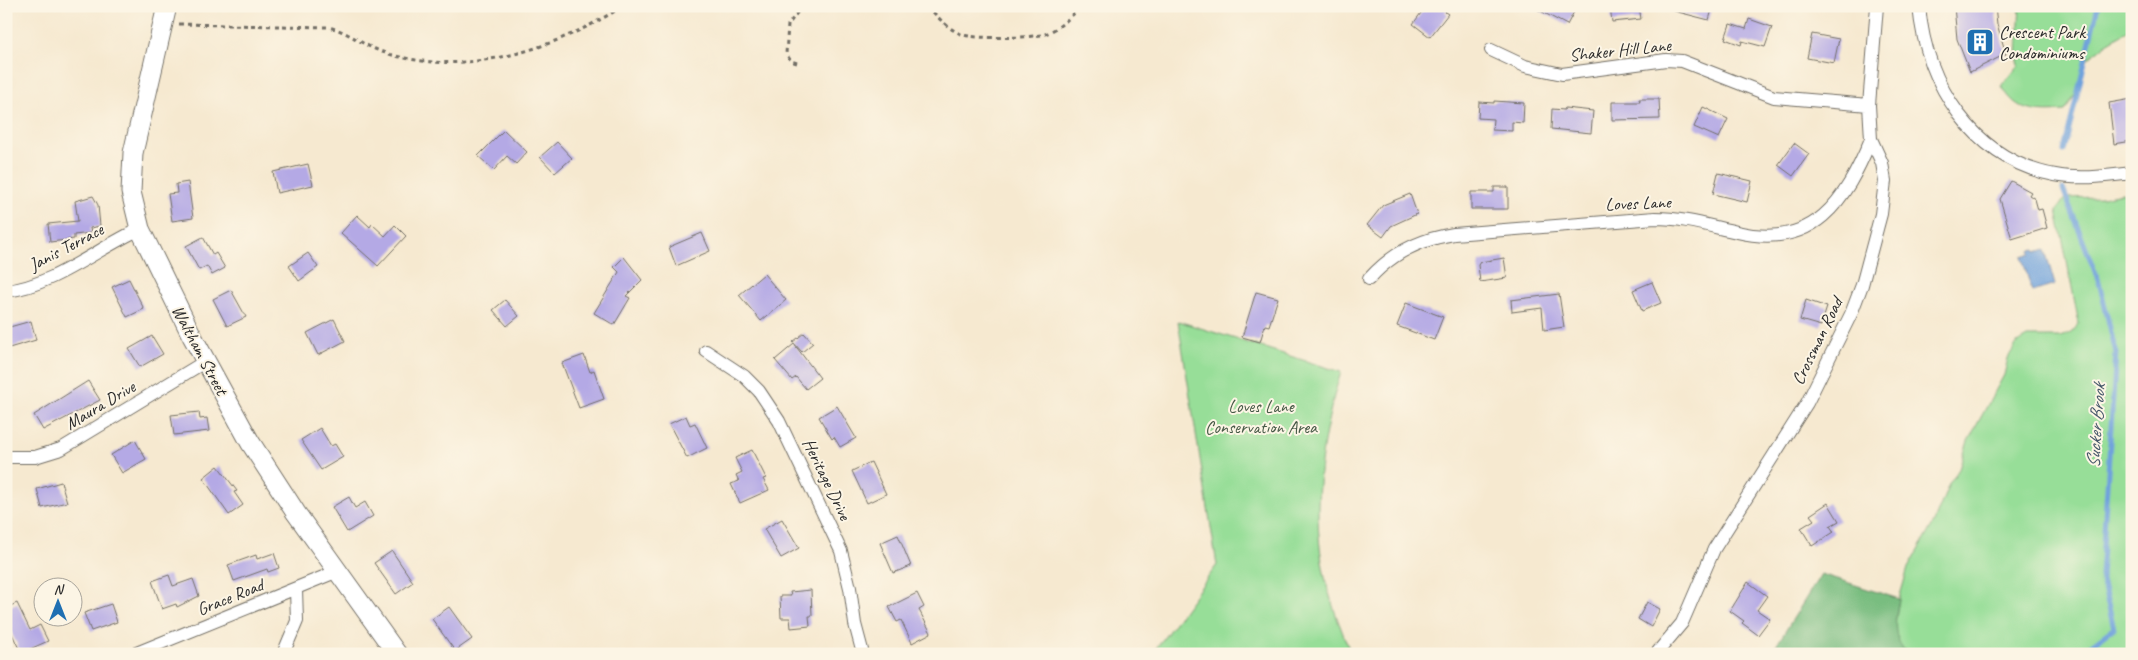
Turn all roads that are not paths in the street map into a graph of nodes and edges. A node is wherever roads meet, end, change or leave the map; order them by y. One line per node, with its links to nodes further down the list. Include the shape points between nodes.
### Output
1 (1877, 6): 5 (street, Crossman Road)
2 (1919, 6): 7 (street, via 1927,51 1938,82 1962,120 1993,149 2021,165 2057,176)
3 (165, 15): 8 (street, Waltham Street, via 132,168 133,205)
4 (1491, 50): 5 (street, Shaker Hill Lane, via 1525,66 1562,74 1682,61 1774,98)
5 (1869, 105): 6 (street, Crossman Road)
6 (1871, 139): 9 (street, Loves Lane, via 1853,179 1833,208 1820,220 1798,232 1771,237 1685,219 1655,218 1454,234 1404,249); 20 (street, Crossman Road, via 1884,171 1884,198 1851,314 1807,402 1714,549 1682,623)
7 (2132, 173)
8 (140, 228): 10 (street, Janis Terrace, via 49,279); 12 (street, Waltham Street)
9 (1370, 279)
10 (6, 291)
11 (706, 351): 19 (street, Heritage Drive, via 744,376 759,391 779,421 841,551)
12 (206, 361): 13 (street, Maura Drive, via 61,449 35,458); 14 (street, Waltham Street, via 268,472)
13 (6, 458)
14 (338, 571): 15 (street, Grace Road); 18 (street, Waltham Street)
15 (296, 589): 16 (street, Grace Road); 17 (street, via 297,621)
16 (134, 654)
17 (283, 654)
18 (397, 654)
19 (863, 654)
20 (1656, 654)

